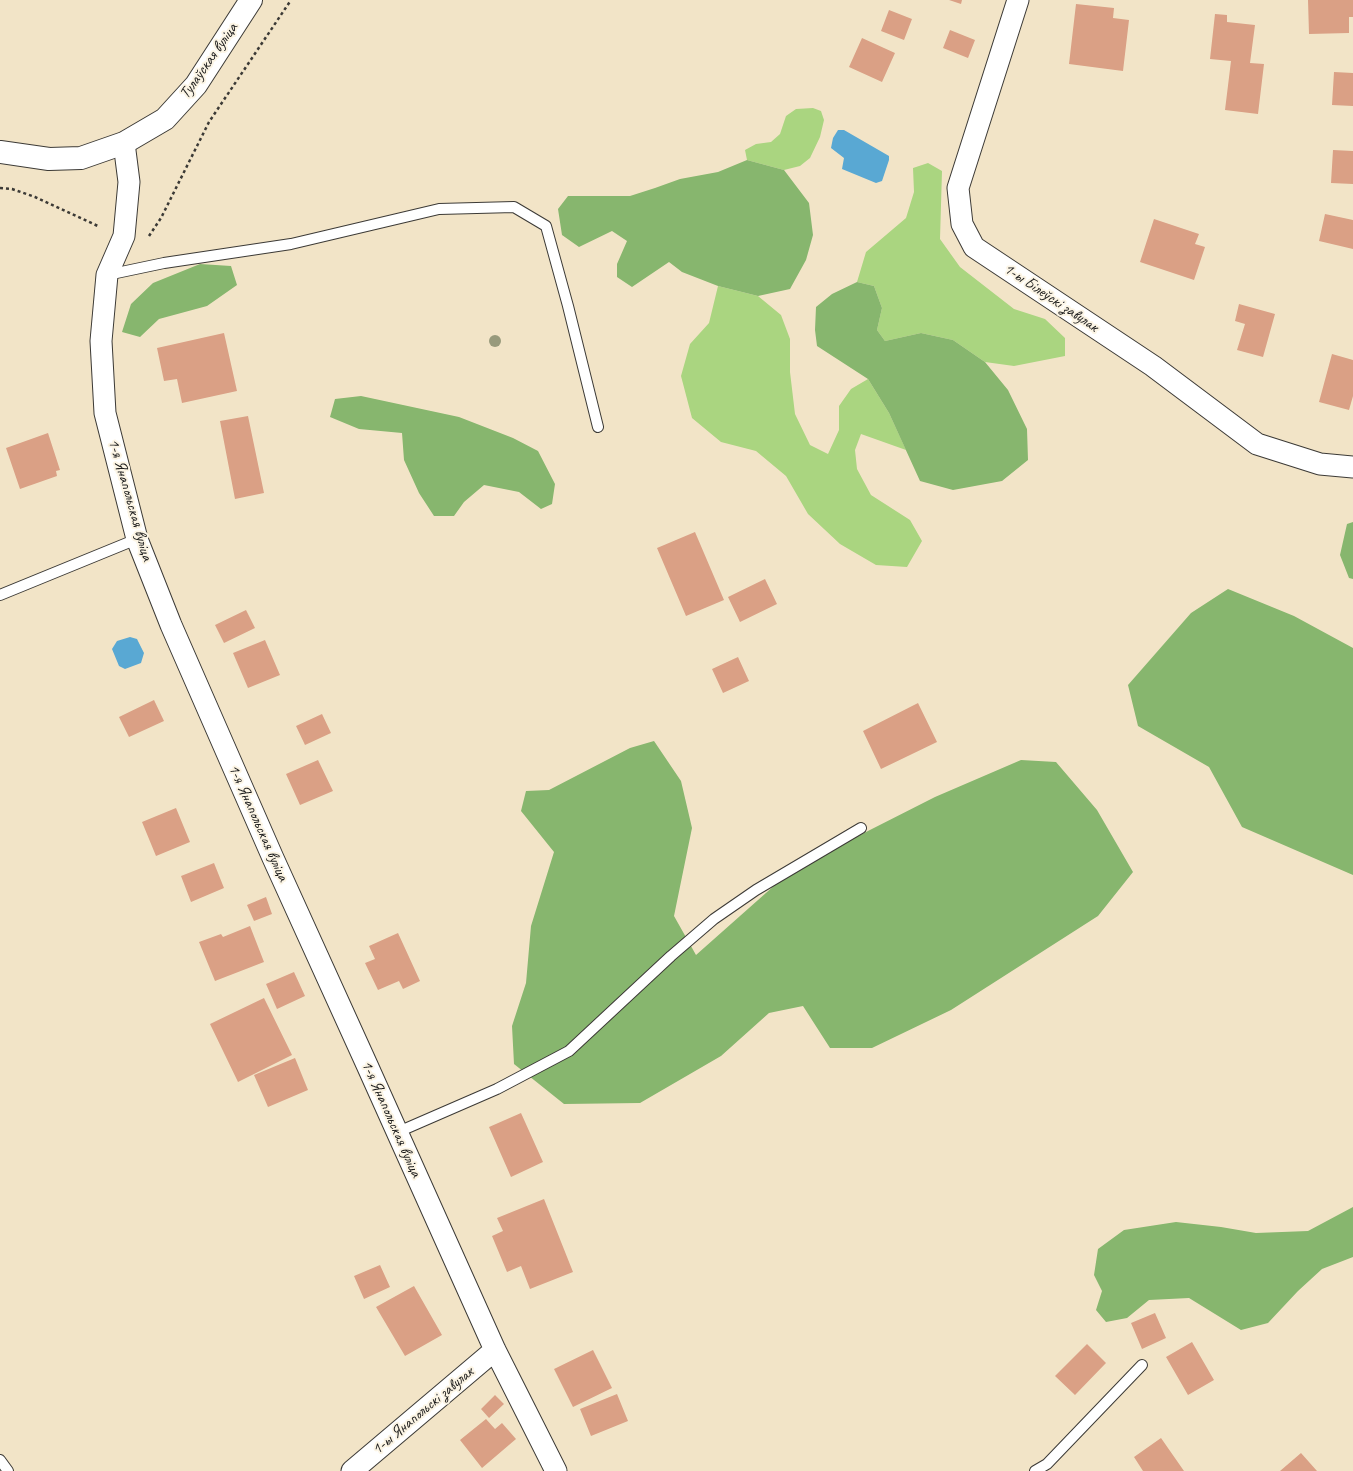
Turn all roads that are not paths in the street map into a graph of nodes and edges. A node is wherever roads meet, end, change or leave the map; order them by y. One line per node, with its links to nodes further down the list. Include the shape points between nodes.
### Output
1 (251, 0): 3 (main road, Тулаўская вуліца, via 196,85 165,118)
2 (1018, 0): 7 (street, 1-ы Білеўскі завулак, via 958,188 962,224 974,247 1153,366 1257,444 1320,464)
3 (124, 144): 4 (main road, Тулаўская вуліца, via 81,158 49,159); 5 (street, 1-я Янапольская вуліца, via 129,182 124,236)
4 (0, 152)
5 (107, 275): 6 (lane, via 164,263 291,244 439,209 514,207 546,226); 8 (street, 1-я Янапольская вуліца, via 101,341 106,413)
6 (598, 427)
7 (1353, 466)
8 (137, 539): 9 (lane); 11 (street, 1-я Янапольская вуліца, via 171,625 266,844)
9 (0, 595)
10 (861, 828): 11 (lane, via 756,890 714,919 569,1051 497,1089)
11 (398, 1132): 12 (street, 1-я Янапольская вуліца)
12 (495, 1350): 16 (street, 1-ы Янапольскі завулак); 17 (street, 1-я Янапольская вуліца)
13 (1142, 1365): 18 (lane, via 1047,1464)
14 (0, 1460): 15 (lane)
15 (8, 1471)
16 (352, 1471)
17 (556, 1471)
18 (1035, 1471)

